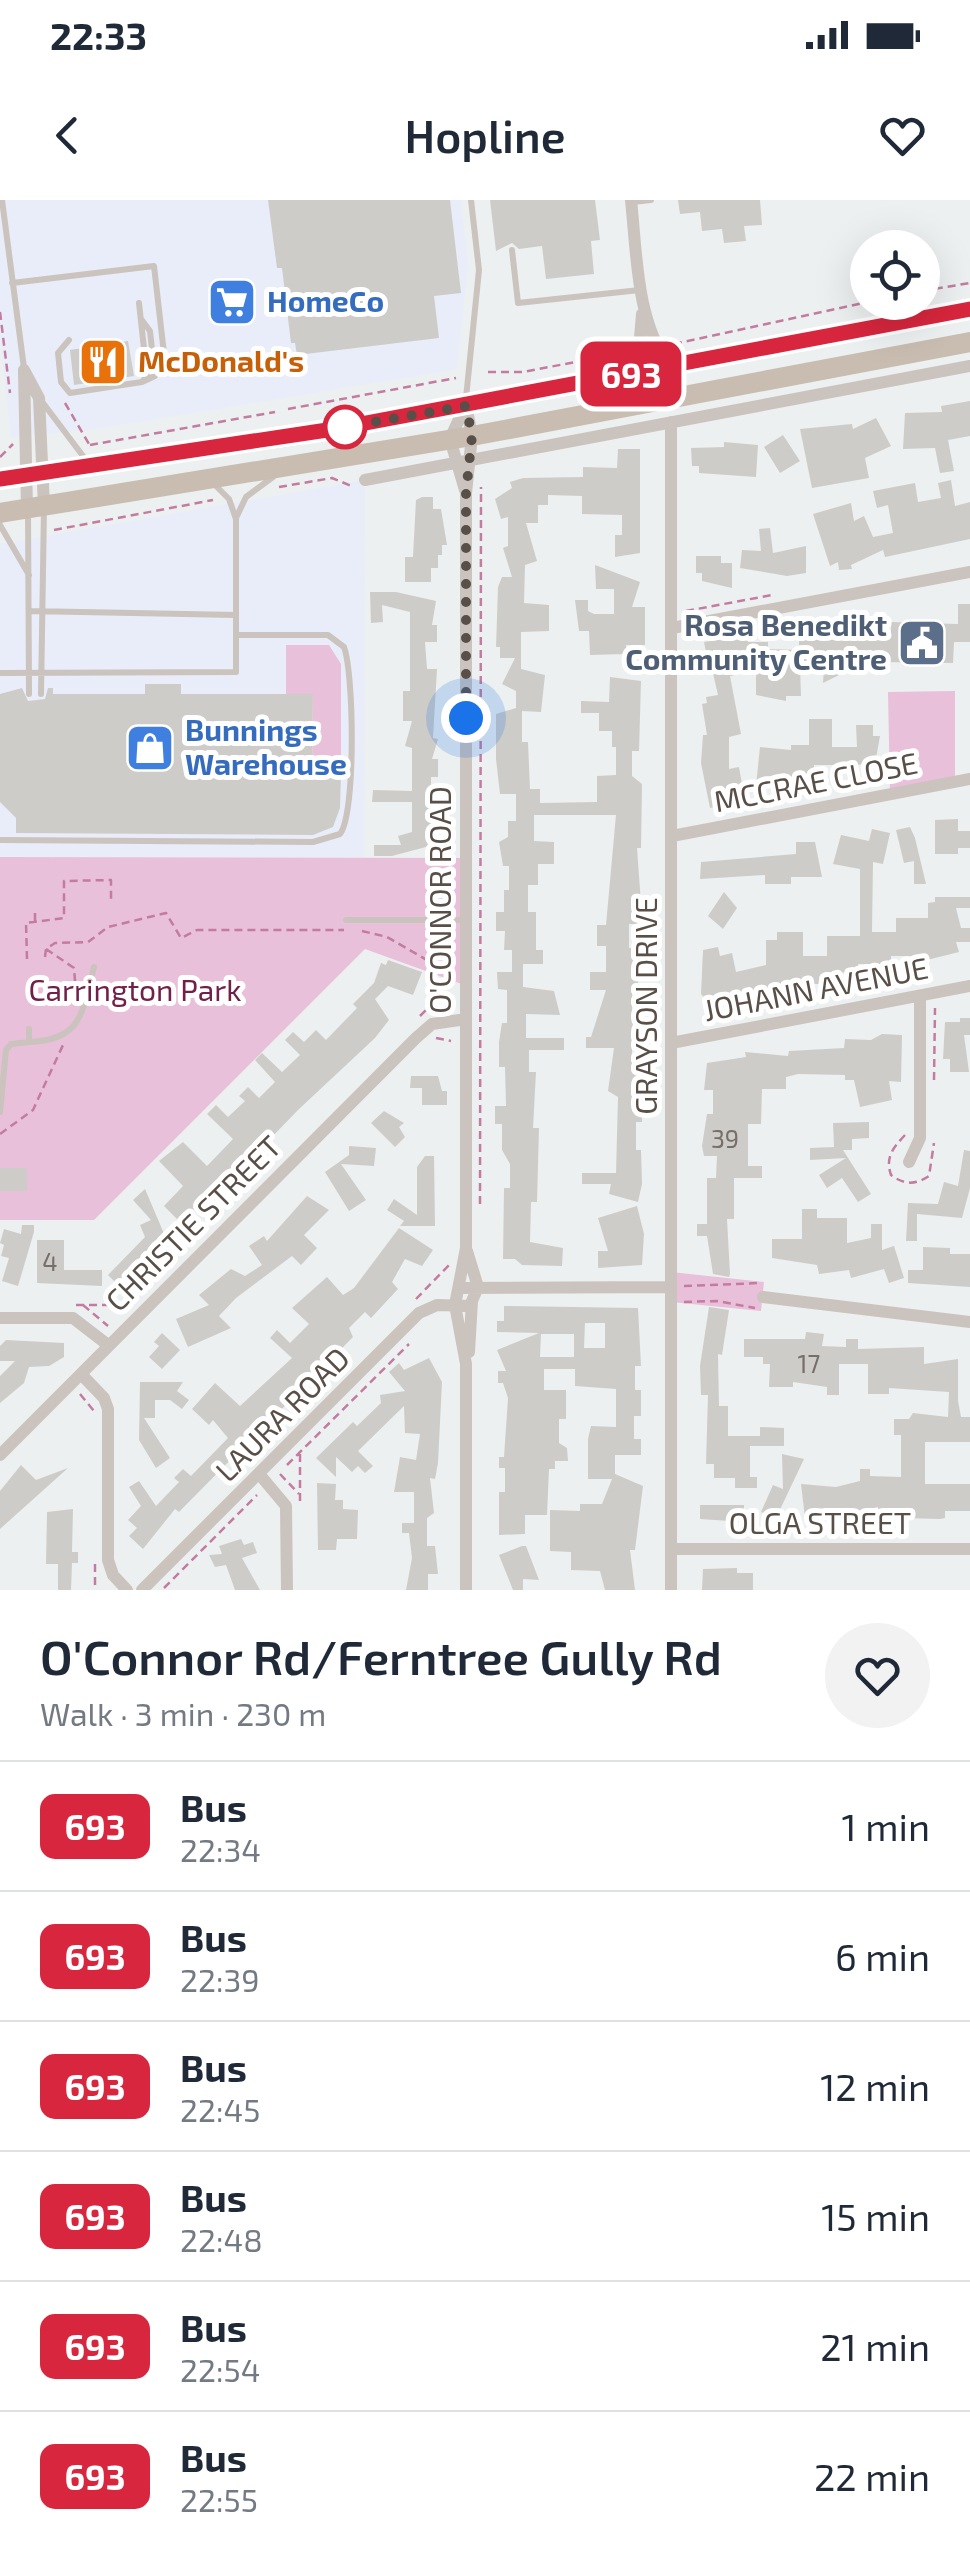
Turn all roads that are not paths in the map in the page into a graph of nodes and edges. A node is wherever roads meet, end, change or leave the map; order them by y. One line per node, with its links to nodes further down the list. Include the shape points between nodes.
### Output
1 (2, 200): 6 (lane)
2 (471, 200): 20 (lane, via 478,270)
3 (651, 200): 4 (lane)
4 (631, 201): 7 (street)
5 (512, 250): 7 (lane, via 518,302)
6 (12, 282): 13 (lane, via 154,266 166,370); 16 (lane)
7 (641, 290): 9 (street)
8 (138, 303): 11 (lane, via 147,376 142,382 70,393 58,352)
9 (643, 306): 14 (street, via 656,348); 17 (street)
10 (970, 309): 14 (main road)
11 (69, 340)
12 (970, 342): 18 (main road)
13 (273, 356)
14 (668, 356): 17 (main road)
15 (970, 366): 21 (street)
16 (24, 370): 19 (street); 28 (street)
17 (642, 372): 18 (main road, via 659,384); 20 (main road)
18 (706, 391): 22 (main road)
19 (39, 398): 24 (lane, via 74,450); 28 (street)
20 (466, 406): 22 (street, O'CONNOR ROAD); 23 (street); 24 (main road)
21 (672, 422): 25 (street); 42 (street, GRAYSON DRIVE)
22 (472, 436): 23 (main road); 25 (street, O'CONNOR ROAD)
23 (450, 440): 26 (street, O'CONNOR ROAD); 27 (main road)
24 (92, 456): 28 (main road)
25 (471, 461): 26 (street); 32 (street, O'CONNOR ROAD)
26 (454, 464): 31 (street); 32 (street, O'CONNOR ROAD)
27 (288, 468): 29 (main road); 35 (lane, via 254,488)
28 (35, 474): 30 (main road); 33 (street)
29 (209, 479): 33 (main road); 35 (lane, via 229,498)
30 (0, 480)
31 (365, 480)
32 (466, 493): 53 (street, O'CONNOR ROAD)
33 (36, 508): 34 (main road); 38 (lane); 40 (lane)
34 (0, 513)
35 (236, 520): 41 (lane)
36 (0, 525): 38 (lane)
37 (970, 572): 42 (street)
38 (29, 576): 39 (lane)
39 (30, 612): 40 (lane); 44 (lane)
40 (41, 612): 41 (lane); 45 (lane)
41 (236, 615): 43 (lane)
42 (672, 628): 50 (street, GRAYSON DRIVE)
43 (236, 635): 45 (lane, via 236,672); 51 (lane, via 332,636 346,654 349,811 340,834 313,842)
44 (29, 672): 45 (lane); 46 (lane); 47 (lane)
45 (41, 672): 48 (lane)
46 (0, 673)
47 (29, 694)
48 (41, 694)
49 (970, 779): 50 (street, MCCRAE CLOSE)
50 (672, 836): 61 (street, GRAYSON DRIVE)
51 (0, 840)
52 (346, 920): 53 (lane)
53 (466, 920): 57 (street, O'CONNOR ROAD)
54 (94, 967): 59 (lane, via 70,1032 56,1041)
55 (970, 986): 56 (street, JOHANN AVENUE)
56 (920, 996): 61 (street, JOHANN AVENUE); 64 (street, via 920,1138)
57 (466, 1025): 65 (street, O'CONNOR ROAD); 74 (street, CHRISTIE STREET, via 441,1022 425,1030)
58 (29, 1029): 59 (lane)
59 (29, 1042): 62 (lane)
60 (0, 1043): 62 (lane)
61 (671, 1043): 67 (street, GRAYSON DRIVE)
62 (11, 1044): 63 (lane)
63 (0, 1112)
64 (909, 1162)
65 (466, 1248): 66 (street, O'CONNOR ROAD); 68 (street, O'CONNOR ROAD)
66 (478, 1287): 67 (street); 68 (street); 71 (street, O'CONNOR ROAD)
67 (671, 1287): 79 (street, GRAYSON DRIVE)
68 (460, 1288): 70 (street, O'CONNOR ROAD)
69 (763, 1297): 73 (street)
70 (455, 1305): 71 (street, LAURA ROAD); 75 (street, O'CONNOR ROAD); 78 (street, LAURA ROAD, via 419,1313)
71 (471, 1306): 75 (street, O'CONNOR ROAD)
72 (0, 1318): 74 (street, via 72,1318)
73 (970, 1322)
74 (108, 1345): 76 (street, CHRISTIE STREET)
75 (466, 1364): 84 (street, O'CONNOR ROAD)
76 (81, 1374): 77 (street, CHRISTIE STREET); 81 (street, via 108,1409 108,1560)
77 (0, 1455)
78 (260, 1474): 82 (street, LAURA ROAD); 83 (street, via 286,1506)
79 (671, 1548): 80 (street, OLGA STREET); 85 (street, GRAYSON DRIVE)
80 (970, 1549)
81 (127, 1590)
82 (142, 1590)
83 (287, 1590)
84 (466, 1590)
85 (671, 1590)

